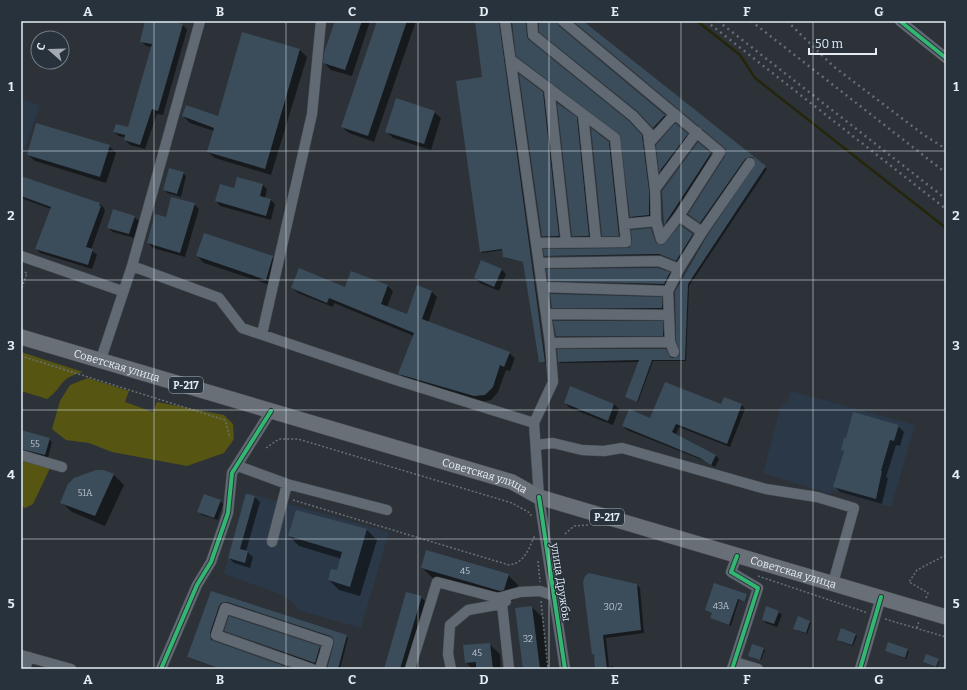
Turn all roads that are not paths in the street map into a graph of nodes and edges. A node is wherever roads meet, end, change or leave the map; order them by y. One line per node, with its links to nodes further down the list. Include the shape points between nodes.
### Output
1 (200, 21): 25 (street)
2 (321, 21): 32 (street, via 312,114)
3 (505, 21): 8 (street)
4 (532, 21): 13 (street, via 533,36 633,116 648,132)
5 (563, 21): 11 (street)
6 (900, 21): 7 (street)
7 (946, 58)
8 (511, 60): 9 (street); 22 (street)
9 (549, 88): 10 (street); 20 (street)
10 (583, 114): 18 (street, via 615,138); 21 (street)
11 (674, 114): 12 (street); 13 (street)
12 (697, 132): 15 (street); 16 (street, via 720,152)
13 (649, 144): 15 (street)
14 (750, 163): 19 (street)
15 (655, 189): 17 (street)
16 (679, 216): 17 (street, via 661,239); 19 (street)
17 (656, 221): 18 (street)
18 (624, 224): 21 (street, via 626,242)
19 (702, 232): 26 (street)
20 (566, 242): 21 (street); 22 (street)
21 (596, 242)
22 (536, 243): 24 (street)
23 (21, 256): 28 (street)
24 (539, 263): 26 (street, via 659,261); 27 (street)
25 (132, 266): 28 (street); 32 (street, via 219,298 242,328)
26 (679, 269): 29 (street)
27 (542, 287): 29 (street); 30 (street)
28 (122, 291): 37 (street)
29 (668, 292): 31 (street)
30 (546, 314): 31 (street); 35 (street)
31 (669, 315): 34 (street)
32 (262, 334): 39 (street, via 393,379)
33 (21, 337): 37 (highway, Советская улица / Р-217)
34 (670, 342): 35 (street); 36 (street)
35 (550, 343): 39 (street, via 553,382)
36 (674, 352)
37 (101, 360): 38 (highway, Советская улица / Р-217)
38 (271, 411): 42 (street); 45 (highway, Советская улица / Р-217, via 512,482)
39 (534, 423): 40 (street, улица Дружбы)
40 (536, 445): 45 (street, улица Дружбы); 49 (street, via 553,443 582,450 604,451 622,448 766,489 817,497 854,508)
41 (21, 455): 43 (street)
42 (238, 466): 44 (street); 59 (street, via 232,473 228,513 211,562 197,585)
43 (62, 467)
44 (287, 484): 46 (street); 47 (street)
45 (539, 497): 48 (highway, Советская улица / Р-217); 51 (street, улица Дружбы)
46 (387, 510)
47 (272, 542)
48 (736, 556): 49 (highway, Советская улица / Р-217); 56 (street, via 731,572 758,588)
49 (833, 583): 52 (highway, Советская улица / Р-217)
50 (520, 592): 51 (street, via 540,590); 53 (street); 62 (street, via 498,598 437,582)
51 (554, 596): 65 (street, улица Дружбы)
52 (881, 597): 54 (highway, Советская улица / Р-217); 67 (street)
53 (502, 604): 63 (street, via 468,610 450,625 448,654); 64 (street)
54 (946, 617)
55 (25, 656): 57 (street); 58 (street)
56 (733, 666): 66 (street)
57 (26, 669)
58 (70, 669)
59 (161, 669)
60 (312, 669): 61 (street, via 216,635 225,608 328,642)
61 (320, 669)
62 (410, 669)
63 (451, 669)
64 (509, 669)
65 (565, 669)
66 (758, 669)
67 (860, 669)

